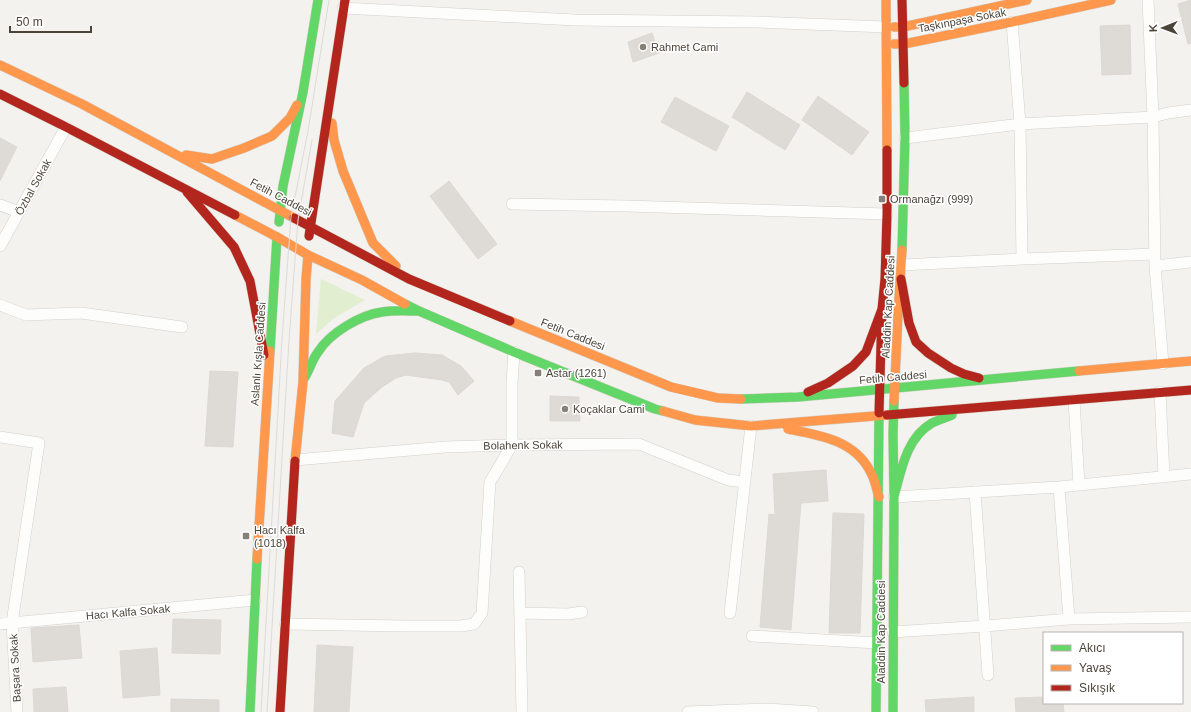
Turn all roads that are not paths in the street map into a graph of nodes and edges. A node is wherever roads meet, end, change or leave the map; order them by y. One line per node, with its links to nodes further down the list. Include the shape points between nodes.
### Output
1 (318, 0): 14 (main road, Aslanlı Kışla Caddesi)
2 (886, 0): 9 (main road, Aladdin Kap Caddesi)
3 (902, 0): 10 (main road, Aladdin Kap Caddesi)
4 (1027, 0): 10 (main road)
5 (1112, 0): 8 (main road, Taşkınpaşa Sokak)
6 (1148, 0): 18 (street)
7 (344, 4): 9 (street, via 575,20 758,22); 15 (main road)
8 (1012, 22): 12 (main road, Taşkınpaşa Sokak); 19 (street)
9 (886, 27): 10 (main road); 11 (main road, Aladdin Kap Caddesi)
10 (903, 27): 12 (main road, Aladdin Kap Caddesi)
11 (886, 44): 12 (main road, Taşkınpaşa Sokak); 28 (main road, Aladdin Kap Caddesi)
12 (904, 44): 21 (main road, Aladdin Kap Caddesi)
13 (0, 65): 22 (main road, Fetih Caddesi, via 82,104)
14 (303, 92): 22 (main road, via 290,118 272,136 212,159); 26 (main road, Aslanlı Kışla Caddesi)
15 (330, 93): 29 (main road); 39 (main road, via 334,140 356,204 373,243)
16 (0, 94): 20 (main road)
17 (1191, 110): 18 (street)
18 (1153, 118): 19 (street); 32 (street)
19 (1020, 124): 21 (street); 34 (street)
20 (66, 127): 23 (main road); 27 (street, Özbal Sokak)
21 (905, 138): 36 (main road, Aladdin Kap Caddesi)
22 (175, 154): 26 (main road, Fetih Caddesi)
23 (186, 190): 30 (main road); 48 (main road, via 234,247 250,281)
24 (512, 204): 28 (street)
25 (0, 205): 27 (street)
26 (280, 211): 29 (main road, Fetih Caddesi); 30 (main road, Aslanlı Kışla Caddesi)
27 (19, 212): 31 (street, Özbal Sokak)
28 (888, 214): 41 (main road, Aladdin Kap Caddesi)
29 (310, 226): 33 (main road); 39 (main road, Fetih Caddesi)
30 (277, 236): 33 (main road); 48 (main road, Aslanlı Kışla Caddesi)
31 (0, 246)
32 (1155, 254): 34 (street); 37 (street)
33 (308, 255): 42 (main road, via 362,280); 49 (main road)
34 (1022, 259): 36 (street)
35 (1191, 262): 37 (street)
36 (902, 265): 38 (main road, Aladdin Kap Caddesi)
37 (1155, 266): 46 (street)
38 (901, 279): 47 (main road, via 909,323 916,342 951,368); 50 (main road, Aladdin Kap Caddesi)
39 (409, 280): 54 (main road, Fetih Caddesi, via 671,387 718,398)
40 (0, 305): 43 (street, via 26,315 81,313)
41 (882, 309): 51 (main road, Aladdin Kap Caddesi); 54 (main road, via 866,352 853,366 828,383)
42 (419, 311): 44 (main road); 49 (main road, via 379,312 340,329 319,350)
43 (182, 327)
44 (514, 352): 60 (main road, via 654,409 695,420); 62 (street)
45 (1191, 361): 46 (main road, Fetih Caddesi)
46 (1163, 364): 47 (main road, Fetih Caddesi)
47 (985, 380): 50 (main road, Fetih Caddesi)
48 (268, 382): 73 (main road, Aslanlı Kışla Caddesi)
49 (303, 382): 63 (main road)
50 (896, 389): 51 (main road, Fetih Caddesi); 58 (main road, Aladdin Kap Caddesi)
51 (880, 390): 54 (main road, Fetih Caddesi); 57 (main road, Aladdin Kap Caddesi)
52 (1191, 390): 53 (main road)
53 (1160, 392): 55 (main road); 65 (street)
54 (798, 398)
55 (1074, 400): 56 (main road); 67 (street)
56 (970, 408): 58 (main road); 71 (main road, via 930,424 914,438)
57 (879, 415): 58 (main road); 59 (main road); 70 (main road, Aladdin Kap Caddesi)
58 (895, 415): 71 (main road, Aladdin Kap Caddesi)
59 (769, 425): 60 (main road); 70 (main road, via 828,437 845,444 870,470)
60 (751, 426): 66 (street)
61 (0, 437): 79 (street, Başara Sokak, via 39,443)
62 (512, 445): 63 (street, Bolahenk Sokak, via 445,447); 66 (street, Bolahenk Sokak, via 638,444 728,480); 81 (street, via 490,482 482,613 474,624)
63 (295, 460): 81 (main road)
64 (1191, 474): 65 (street)
65 (1164, 477): 67 (street)
66 (745, 482): 76 (street)
67 (1078, 485): 68 (street)
68 (1059, 487): 69 (street); 78 (street)
69 (975, 492): 71 (street); 82 (street)
70 (878, 497): 85 (main road, Aladdin Kap Caddesi)
71 (894, 497): 83 (main road, Aladdin Kap Caddesi)
72 (519, 572): 75 (street)
73 (255, 600): 79 (street, Hacı Kalfa Sokak); 88 (main road, Aslanlı Kışla Caddesi)
74 (582, 612): 75 (street)
75 (520, 613): 90 (street)
76 (730, 613)
77 (1191, 617): 78 (street)
78 (1069, 619): 82 (street)
79 (12, 623): 80 (street, Hacı Kalfa Sokak); 87 (street, Başara Sokak)
80 (0, 624)
81 (285, 624): 89 (main road)
82 (985, 626): 83 (street); 86 (street)
83 (894, 632): 94 (main road, Aladdin Kap Caddesi)
84 (752, 636): 85 (street)
85 (876, 643): 93 (main road, Aladdin Kap Caddesi)
86 (988, 675)
87 (17, 712)
88 (250, 712)
89 (280, 712)
90 (522, 712)
91 (688, 712): 92 (street, via 767,709)
92 (813, 712)
93 (876, 712)
94 (893, 712)

